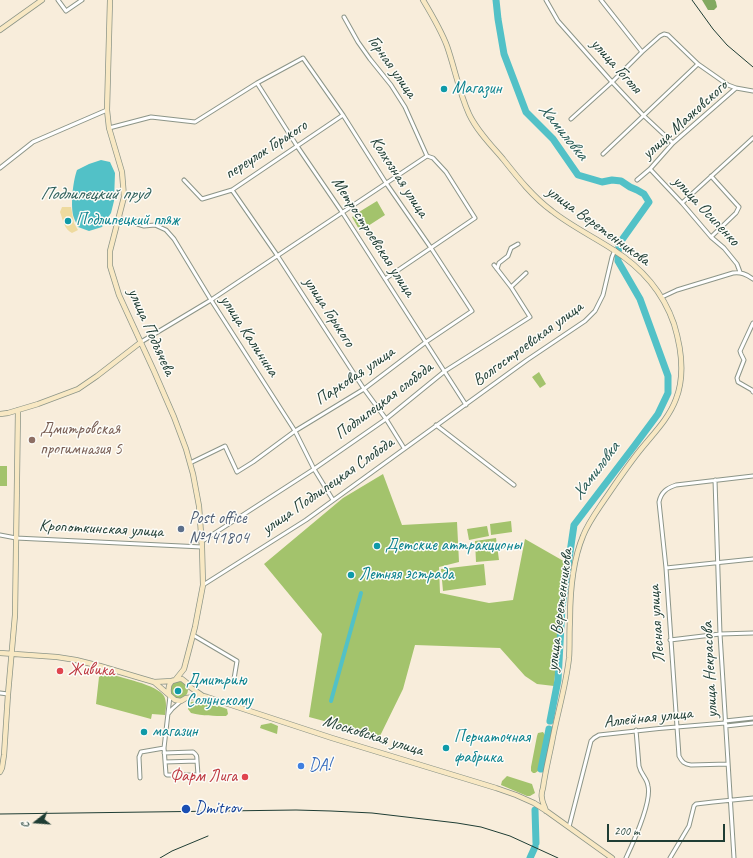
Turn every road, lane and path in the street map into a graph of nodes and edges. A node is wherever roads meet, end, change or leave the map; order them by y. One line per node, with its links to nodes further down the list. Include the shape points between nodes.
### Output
1 (42, 0): 9 (main road)
2 (58, 0): 3 (street, via 66,11)
3 (82, 0)
4 (110, 0): 16 (main road, улица Подъячева)
5 (423, 0): 39 (main road, улица Веретенникова, via 448,48 470,116 483,135 539,200 553,212)
6 (546, 0): 12 (street, улица Гоголя, via 558,21)
7 (601, 0): 10 (street)
8 (344, 17): 25 (street, Горная улица, via 358,42 405,107)
9 (0, 30)
10 (642, 52): 11 (street, via 664,34); 12 (street)
11 (698, 64): 14 (street); 18 (street)
12 (612, 82): 18 (street, улица Гоголя); 19 (street)
13 (257, 83): 17 (street, Колхозная улица, via 303,58); 20 (street, via 195,122 151,117); 23 (street, Метростроевская улица)
14 (736, 88): 15 (street, улица Маяковского); 22 (street, улица Маяковского)
15 (753, 91)
16 (107, 110): 20 (main road, улица Подъячева); 26 (street, via 33,142)
17 (343, 115): 23 (street, переулок Горького); 31 (street, Колхозная улица)
18 (643, 115): 22 (street, улица Гоголя); 24 (street)
19 (571, 120)
20 (109, 128): 35 (main road, улица Подъячева, via 122,172 124,197)
21 (753, 138): 28 (street)
22 (674, 143): 27 (street, улица Маяковского)
23 (297, 146): 32 (street, переулок Горького); 34 (street, Метростроевская улица)
24 (603, 154)
25 (427, 156): 31 (street); 38 (street, via 433,158 446,172 475,218)
26 (0, 168)
27 (650, 169): 30 (street, улица Маяковского); 33 (street, улица Осипенко)
28 (711, 176): 33 (street); 36 (street, via 739,206 736,213)
29 (184, 180): 32 (street, переулок Горького, via 202,199)
30 (637, 180)
31 (386, 183): 34 (street); 38 (street, Колхозная улица)
32 (232, 190): 40 (street, улица Горького)
33 (682, 203): 36 (street, улица Осипенко)
34 (342, 212): 40 (street); 45 (street, Метростроевская улица)
35 (118, 218): 49 (street, улица Калинина, via 166,230); 52 (main road, улица Подъячева, via 110,251 110,266 119,295)
36 (712, 237): 44 (street, улица Осипенко, via 737,264)
37 (518, 244): 42 (street, via 511,248)
38 (431, 248): 45 (street); 50 (street, Колхозная улица)
39 (615, 250): 48 (main road, улица Веретенникова, via 637,268); 57 (street, Волгостроевская улица, via 603,296 586,321)
40 (277, 255): 49 (street); 55 (street, улица Горького)
41 (494, 265): 42 (street, Подлипецкая слобода)
42 (497, 269): 47 (street, Подлипецкая слобода)
43 (526, 272): 47 (street)
44 (740, 272): 46 (street); 48 (street, via 720,276)
45 (385, 279): 53 (street, Метростроевская улица)
46 (753, 279)
47 (511, 287): 54 (street, Подлипецкая слобода, via 530,317)
48 (662, 297): 109 (main road, улица Веретенникова, via 678,342 681,378 677,398 671,411 589,523 577,553 572,589 568,666 544,780 542,798)
49 (211, 300): 52 (street); 62 (street, улица Калинина)
50 (472, 311): 53 (street, Парковая улица)
51 (753, 323): 56 (street, via 740,351 744,360 737,380)
52 (141, 342): 58 (main road, via 78,388); 64 (main road, улица Подъячева, via 174,417)
53 (426, 342): 54 (street, Метростроевская улица); 55 (street, Парковая улица)
54 (445, 371): 57 (street, Метростроевская улица); 60 (street, Подлипецкая слобода)
55 (364, 389): 60 (street, улица Горького); 62 (street, Парковая улица)
56 (753, 392)
57 (466, 405): 61 (street, улица Подлипецкая Слобода)
58 (18, 410): 59 (main road); 71 (main road)
59 (0, 414)
60 (386, 419): 63 (street, улица Горького); 65 (street, Подлипецкая слобода)
61 (436, 425): 63 (street, улица Подлипецкая Слобода); 68 (street)
62 (295, 431): 64 (street, Парковая улица, via 237,472 225,446); 65 (street, улица Калинина)
63 (404, 448): 69 (street, улица Подлипецкая Слобода)
64 (190, 463): 72 (main road, улица Подъячева, via 199,506)
65 (314, 469): 69 (street, улица Калинина); 72 (street, Подлипецкая слобода)
66 (753, 476): 67 (street)
67 (715, 480): 75 (street, улица Некрасова); 76 (street, Лесная улица, via 676,485 664,491 660,497)
68 (514, 485)
69 (333, 500): 77 (street, улица Подлипецкая Слобода)
70 (0, 535): 71 (street, Кропоткинская улица)
71 (16, 538): 73 (street, Кропоткинская улица); 83 (main road)
72 (201, 542): 73 (main road, улица Подъячева)
73 (202, 547): 77 (main road, улица Подъячева)
74 (753, 559): 75 (street)
75 (718, 563): 76 (street); 79 (street, улица Некрасова)
76 (666, 568): 81 (street, Лесная улица)
77 (203, 585): 80 (main road, улица Подъячева)
78 (753, 633): 79 (street)
79 (720, 634): 81 (street); 96 (street, улица Некрасова)
80 (193, 635): 84 (main road, улица Подъячева); 86 (street, via 237,661)
81 (670, 640): 98 (street, Лесная улица)
82 (0, 653): 83 (main road, Московская улица)
83 (12, 654): 87 (main road, Московская улица, via 57,656); 90 (main road)
84 (184, 670): 85 (main road, улица Подъячева); 88 (main road, улица Подъячева)
85 (174, 680): 87 (main road, Московская улица); 88 (main road, Московская улица, via 182,679); 91 (main road, via 169,686)
86 (234, 680)
87 (154, 682): 91 (main road, Московская улица)
88 (188, 685): 92 (main road, Московская улица); 93 (main road, via 189,694)
89 (0, 694): 90 (street)
90 (8, 694): 105 (main road)
91 (169, 695): 93 (main road, Московская улица, via 175,700); 94 (street)
92 (203, 696): 93 (main road, Московская улица); 109 (main road, Московская улица, via 496,788)
93 (184, 700): 94 (street)
94 (168, 714): 100 (street)
95 (753, 718): 96 (street, Аллейная улица)
96 (725, 723): 97 (street, Аллейная улица); 98 (street, Аллейная улица); 104 (street, улица Некрасова)
97 (753, 723)
98 (677, 726): 99 (street, Аллейная улица); 104 (street, Лесная улица, via 679,756 686,764)
99 (636, 730): 110 (street, Аллейная улица, via 599,735 591,742); 112 (street, via 640,771 649,788 642,820)
100 (164, 748): 101 (street); 106 (street, via 141,752)
101 (164, 753): 102 (street, via 193,752); 103 (street)
102 (197, 760): 103 (street); 103 (street, via 197,775 166,775)
103 (165, 762)
104 (728, 764): 108 (street, улица Некрасова)
105 (1, 770)
106 (140, 778)
107 (753, 798): 108 (street)
108 (731, 800): 113 (street, via 696,804 689,826); 114 (street, улица Некрасова)
109 (546, 810): 110 (main road, Московская улица)
110 (569, 827): 111 (main road, Московская улица)
111 (612, 858)
112 (626, 858)
113 (670, 858)
114 (734, 858)

